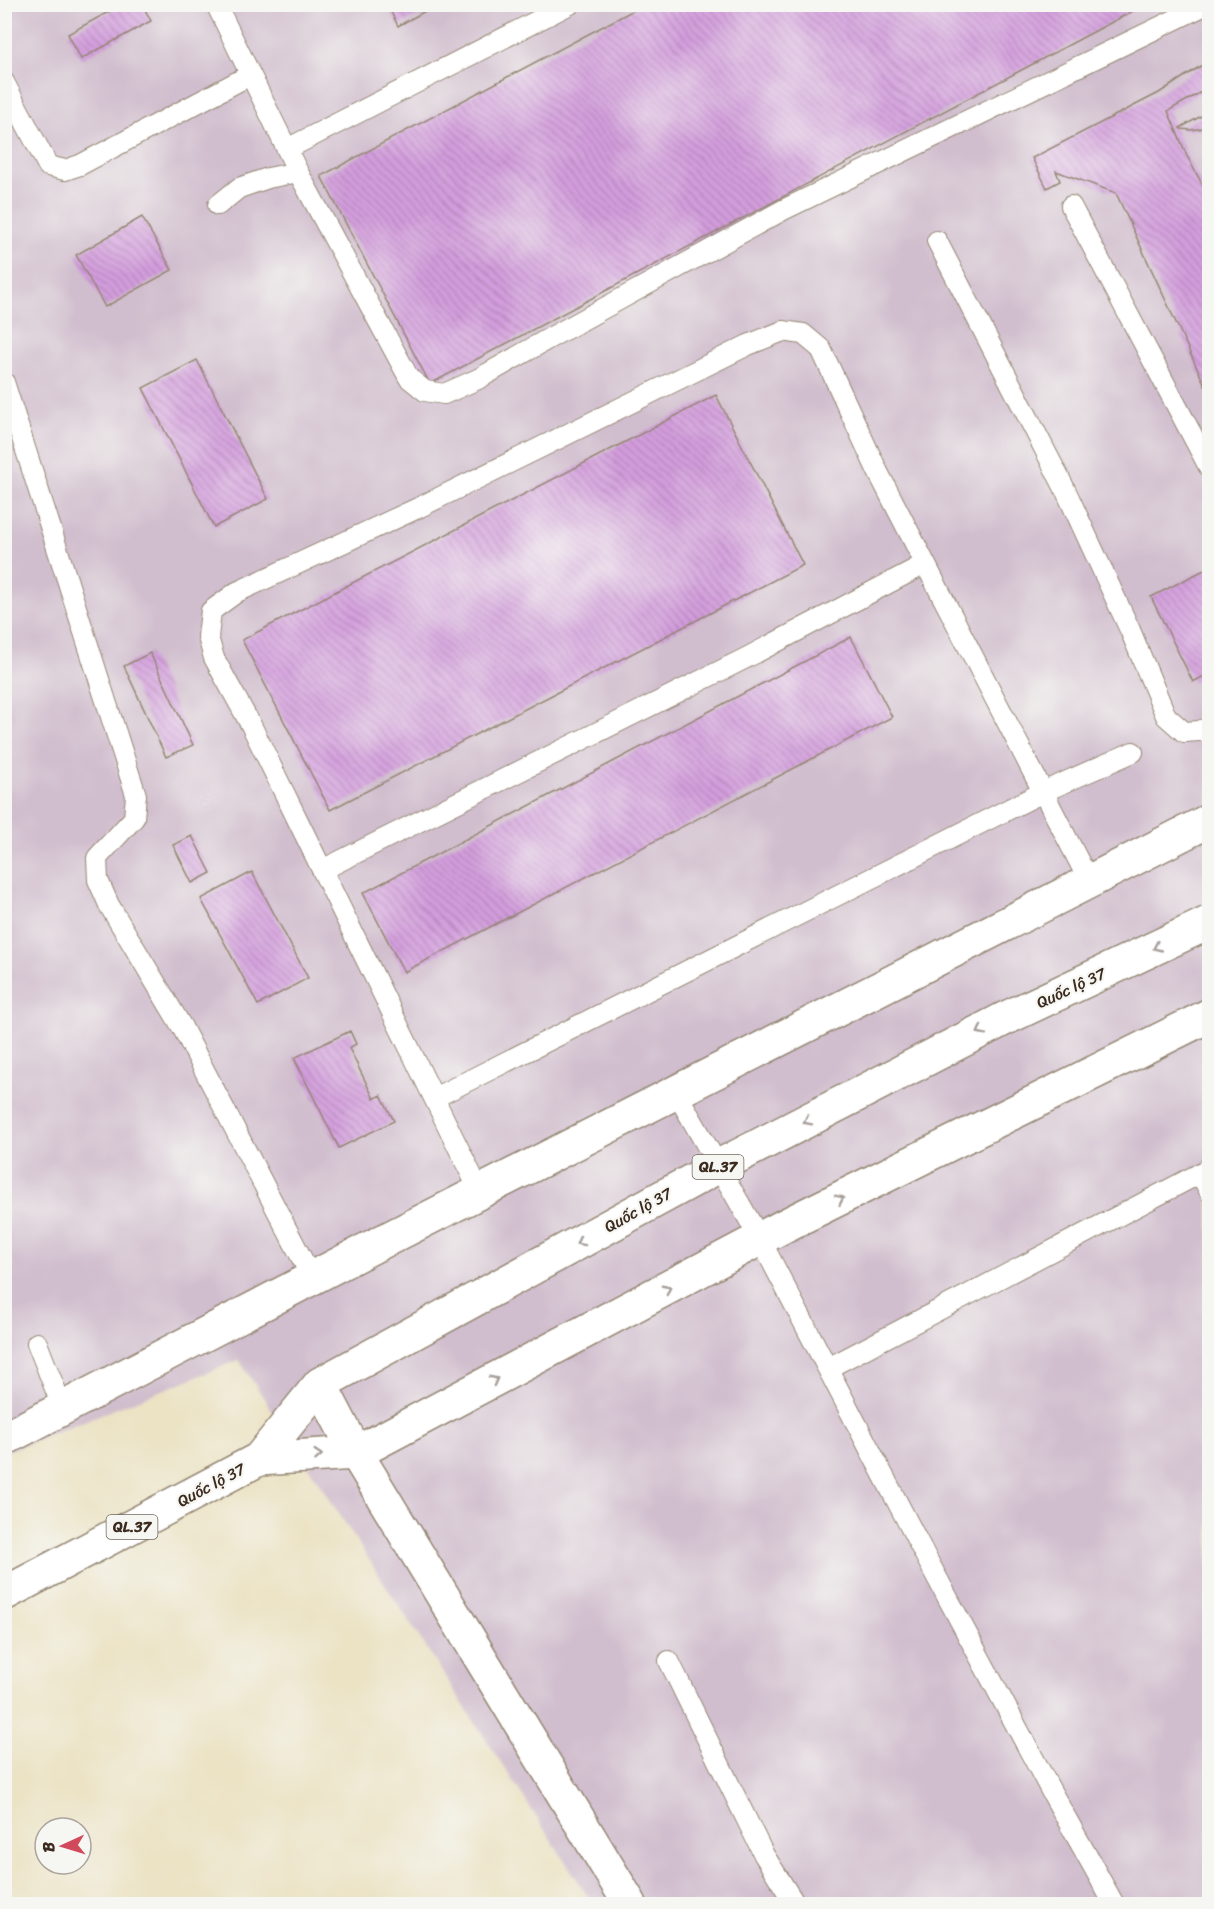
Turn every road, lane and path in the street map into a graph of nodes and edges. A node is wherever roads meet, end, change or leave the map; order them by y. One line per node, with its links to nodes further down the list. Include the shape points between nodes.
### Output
1 (216, 4): 4 (lane)
2 (570, 4): 6 (lane)
3 (1207, 4): 7 (lane, via 783,210 478,379 444,394 425,391 409,378)
4 (250, 75): 5 (lane, via 65,170 48,166); 6 (lane)
5 (4, 82)
6 (287, 149): 7 (lane)
7 (298, 171): 8 (lane, via 239,188)
8 (218, 205)
9 (1071, 206): 12 (lane)
10 (937, 241): 14 (lane, via 1065,489 1166,716 1184,732)
11 (4, 382): 29 (lane, via 136,795 134,818 97,858 98,880 182,1027)
12 (1209, 469)
13 (926, 564): 16 (lane); 18 (lane); 18 (lane, via 821,349 803,334 783,331 237,592 211,611 208,637 214,658)
14 (1209, 727)
15 (1133, 752): 16 (lane)
16 (1043, 792): 19 (lane); 23 (lane)
17 (1209, 820): 19 (main road)
18 (322, 870): 23 (lane)
19 (1089, 881): 22 (main road)
20 (1209, 922): 24 (main road, Quốc lộ 37 / QL.37, one-way to 24, via 1004,1019)
21 (1209, 1015): 28 (main road, Quốc lộ 37 / QL.37, one-way to 21)
22 (676, 1092): 24 (lane); 27 (main road)
23 (434, 1098): 27 (lane)
24 (719, 1166): 28 (lane); 32 (main road, Quốc lộ 37 / QL.37, one-way to 32)
25 (1205, 1170): 26 (lane); 31 (lane)
26 (1209, 1191)
27 (480, 1192): 29 (main road)
28 (760, 1239): 31 (lane); 35 (main road, Quốc lộ 37 / QL.37, one-way to 28)
29 (312, 1278): 33 (main road)
30 (37, 1343): 33 (lane)
31 (828, 1368): 41 (lane)
32 (320, 1384): 35 (main road); 36 (main road, Quốc lộ 37 / QL.37)
33 (63, 1409): 34 (main road)
34 (4, 1439)
35 (356, 1453): 36 (main road, Quốc lộ 37 / QL.37, one-way to 35); 39 (main road)
36 (259, 1459): 37 (main road, Quốc lộ 37 / QL.37)
37 (4, 1594)
38 (669, 1661): 40 (lane, via 764,1854)
39 (630, 1905)
40 (795, 1905)
41 (1114, 1905)

